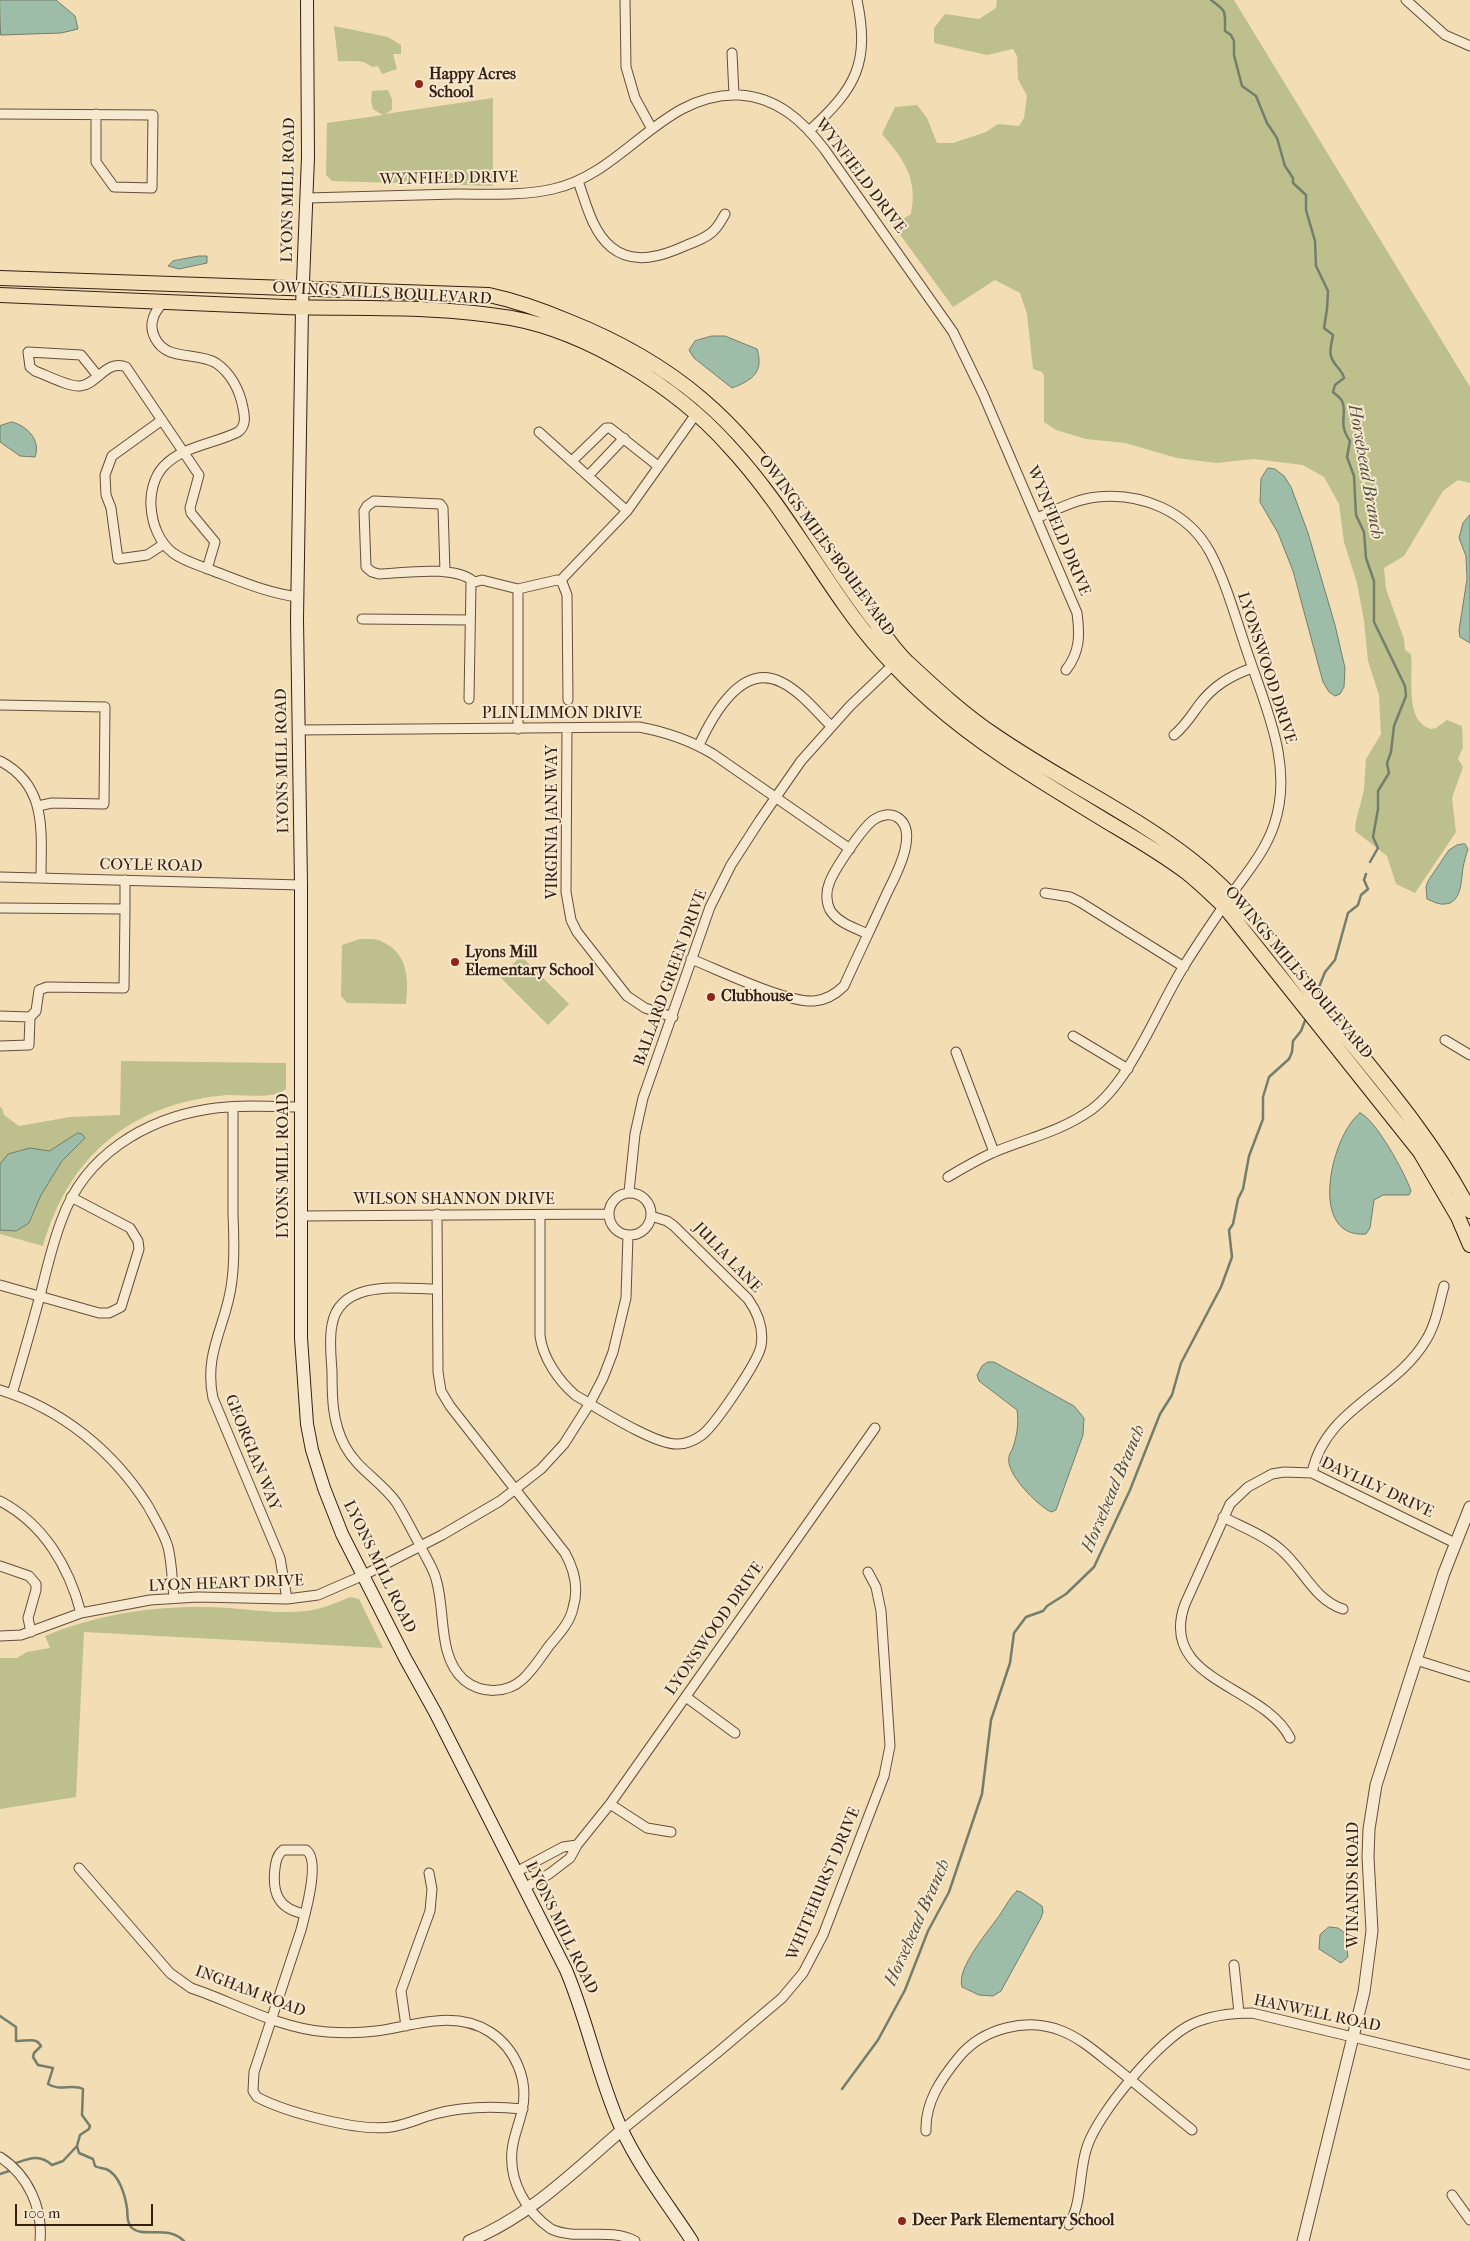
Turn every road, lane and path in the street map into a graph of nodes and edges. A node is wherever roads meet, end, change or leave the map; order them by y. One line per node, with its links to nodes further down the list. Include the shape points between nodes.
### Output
1 (307, 0): 13 (main road, LYONS MILL ROAD)
2 (625, 0): 10 (street, via 626,67 635,98)
3 (857, 0): 11 (street, via 863,32 858,65 841,100)
4 (1406, 0): 5 (street, via 1445,35)
5 (1470, 46)
6 (732, 54): 7 (street)
7 (734, 95): 10 (street, WYNFIELD DRIVE, via 698,101); 11 (street, WYNFIELD DRIVE, via 750,96 777,105)
8 (0, 114): 9 (street)
9 (96, 114): 9 (street, via 153,115 152,188 114,187 96,162)
10 (652, 130): 12 (street, WYNFIELD DRIVE)
11 (810, 130): 30 (street, WYNFIELD DRIVE, via 953,332 984,394)
12 (578, 181): 13 (street, WYNFIELD DRIVE, via 554,189 514,193); 14 (street, via 594,225 602,236 616,250 636,257 660,257 697,241 714,231)
13 (307, 198): 16 (main road, LYONS MILL ROAD)
14 (725, 214)
15 (0, 278): 16 (main road, OWINGS MILLS BOULEVARD)
16 (303, 288): 19 (main road, LYONS MILL ROAD); 40 (main road, OWINGS MILLS BOULEVARD, via 459,293 522,303 594,331 678,378 742,437 775,478)
17 (0, 295): 18 (main road, OWINGS MILLS BOULEVARD)
18 (162, 302): 19 (main road, OWINGS MILLS BOULEVARD); 25 (street, via 152,324 155,338 162,348 170,353 205,358 216,363 235,384 244,410 243,428 238,432 195,446)
19 (302, 307): 21 (main road, OWINGS MILLS BOULEVARD, via 459,312 539,325 594,346 629,365 665,388); 37 (main road, LYONS MILL ROAD)
20 (98, 376): 20 (street, via 83,386 74,386 35,371 30,367 28,352 82,356); 22 (street, via 116,366 126,368)
21 (696, 414): 27 (street); 40 (main road, OWINGS MILLS BOULEVARD, via 728,444 760,482 846,607)
22 (162, 420): 25 (street); 31 (street, via 112,456 104,484 118,559 147,555)
23 (540, 432): 26 (street)
24 (624, 438): 26 (street, via 606,428); 27 (street); 28 (street)
25 (184, 453): 31 (street, via 163,467 153,486 151,512); 32 (street, via 199,475 191,513 215,542)
26 (572, 461): 28 (street)
27 (658, 466): 29 (street)
28 (588, 476): 29 (street)
29 (627, 511): 34 (street)
30 (1037, 518): 41 (street, LYONSWOOD DRIVE, via 1081,500 1113,496 1145,500 1175,515 1200,537 1217,567); 42 (street, WYNFIELD DRIVE, via 1077,614 1078,650)
31 (164, 544): 32 (street, via 183,559)
32 (207, 568): 37 (street, via 273,594)
33 (446, 572): 33 (street, via 372,572 366,566 364,549 364,511 367,506 374,501 440,504 443,508); 35 (street, via 468,577)
34 (560, 580): 36 (street); 44 (street, via 567,595)
35 (473, 582): 36 (street, via 482,580); 39 (street)
36 (518, 589): 48 (street)
37 (298, 597): 49 (main road, LYONS MILL ROAD)
38 (362, 619): 39 (street)
39 (470, 620): 43 (street)
40 (898, 661): 46 (street, BALLARD GREEN DRIVE); 61 (main road, OWINGS MILLS BOULEVARD, via 993,735 1164,840 1194,862)
41 (1252, 668): 50 (street, via 1217,686); 61 (street, LYONSWOOD DRIVE, via 1279,752 1280,805 1270,836)
42 (1066, 670)
43 (469, 699)
44 (568, 700)
45 (0, 705): 54 (street, via 105,707 104,804 52,803)
46 (831, 726): 51 (street, via 790,687 774,679 757,678 742,685 727,699); 53 (street, BALLARD GREEN DRIVE)
47 (567, 728): 48 (street, PLINLIMMON DRIVE); 51 (street, PLINLIMMON DRIVE, via 639,727 662,731); 69 (street, VIRGINIA JANE WAY, via 566,892 571,920 576,932 627,996 645,1008)
48 (518, 729): 49 (street, PLINLIMMON DRIVE)
49 (299, 730): 59 (main road, LYONS MILL ROAD)
50 (1174, 735)
51 (698, 746): 53 (street, PLINLIMMON DRIVE)
52 (0, 761): 54 (street, via 19,773)
53 (775, 798): 55 (street, PLINLIMMON DRIVE); 65 (street, BALLARD GREEN DRIVE, via 732,865 710,907)
54 (38, 806): 57 (street)
55 (850, 849): 64 (street, via 828,885 829,908 838,920); 64 (street, via 871,822 880,816 896,816 904,823 907,841 895,878)
56 (0, 877): 57 (street, COYLE ROAD)
57 (41, 878): 58 (street, COYLE ROAD)
58 (126, 880): 59 (street, COYLE ROAD); 63 (street)
59 (301, 885): 76 (main road, LYONS MILL ROAD)
60 (1045, 893): 66 (street, via 1080,902)
61 (1228, 900): 66 (street, LYONSWOOD DRIVE); 82 (main road, OWINGS MILLS BOULEVARD, via 1300,979 1431,1144); 89 (main road, OWINGS MILLS BOULEVARD, via 1294,993 1420,1152)
62 (0, 908): 63 (street)
63 (125, 909): 68 (street, via 124,988 44,988 38,994 36,1011)
64 (868, 934): 65 (street, via 844,986 825,999 815,1001 795,999)
65 (691, 959): 69 (street, BALLARD GREEN DRIVE)
66 (1184, 966): 75 (street, LYONSWOOD DRIVE)
67 (0, 1016): 68 (street)
68 (30, 1017): 72 (street, via 29,1045)
69 (673, 1017): 80 (street, BALLARD GREEN DRIVE, via 638,1118)
70 (1073, 1036): 75 (street)
71 (1445, 1040): 74 (street)
72 (0, 1046)
73 (956, 1052): 78 (street)
74 (1470, 1055)
75 (1128, 1069): 78 (street, LYONSWOOD DRIVE, via 1105,1097 1078,1118 1046,1135)
76 (300, 1107): 77 (street); 85 (main road, LYONS MILL ROAD)
77 (233, 1108): 81 (street, via 186,1113 144,1128 103,1158 82,1181); 109 (street, GEORGIAN WAY, via 234,1267 229,1299 210,1366 211,1387 280,1558)
78 (994, 1152): 79 (street, LYONSWOOD DRIVE)
79 (948, 1177)
80 (629, 1192): 84 (street, via 614,1199); 87 (street, via 648,1202)
81 (72, 1198): 93 (street, via 56,1237); 93 (street, via 130,1228 135,1234 139,1249 125,1299 116,1311 99,1313)
82 (1470, 1212)
83 (436, 1214): 85 (street, WILSON SHANNON DRIVE); 86 (street, WILSON SHANNON DRIVE); 92 (street)
84 (608, 1214): 86 (street, WILSON SHANNON DRIVE); 88 (street, via 614,1229)
85 (300, 1216): 107 (main road, LYONS MILL ROAD, via 302,1371 310,1442 333,1513)
86 (540, 1216): 96 (street, JULIA LANE, via 541,1347 568,1388)
87 (651, 1216): 88 (street, via 643,1230); 96 (street, JULIA LANE, via 674,1226 748,1299 761,1331 758,1356 709,1428 703,1435 686,1443 676,1445 657,1440)
88 (628, 1235): 96 (street, via 626,1298 621,1325 613,1352)
89 (1470, 1245)
90 (0, 1285): 93 (street)
91 (1444, 1286): 98 (street, via 1426,1340 1410,1361 1332,1430 1318,1450)
92 (437, 1289): 99 (street, via 441,1391); 104 (street, via 380,1289 359,1293 340,1306 332,1325 332,1399 340,1435 352,1458 390,1493)
93 (40, 1296): 95 (street)
94 (0, 1390): 95 (street)
95 (12, 1394): 108 (street, via 69,1423 102,1449 130,1480 156,1519 168,1546)
96 (590, 1403): 99 (street, via 564,1444)
97 (875, 1428): 116 (street, LYONSWOOD DRIVE)
98 (1312, 1473): 102 (street, DAYLILY DRIVE, via 1284,1472 1260,1479 1239,1494); 103 (street, DAYLILY DRIVE)
99 (516, 1490): 104 (street, via 475,1517); 104 (street, via 566,1553 574,1574 576,1593 568,1622 524,1679 512,1688 482,1689 463,1679 453,1666 447,1652 437,1581)
100 (0, 1501): 111 (street, via 21,1515 48,1541 69,1574)
101 (1470, 1507): 103 (street, WINANDS ROAD)
102 (1223, 1518): 110 (street, via 1281,1549 1320,1596 1333,1606); 118 (street, DAYLILY DRIVE, via 1181,1614 1183,1646 1195,1664 1275,1718)
103 (1455, 1543): 114 (street, WINANDS ROAD)
104 (420, 1546): 107 (street)
105 (0, 1566): 112 (street, via 29,1576 36,1584 28,1618)
106 (868, 1572): 135 (street, WHITEHURST DRIVE, via 876,1587 881,1611 890,1746 884,1776 820,1942 803,1973 782,1998)
107 (364, 1576): 109 (street, LYON HEART DRIVE, via 318,1595); 123 (main road, LYONS MILL ROAD)
108 (174, 1597): 109 (street, LYON HEART DRIVE); 111 (street, LYON HEART DRIVE)
109 (287, 1599)
110 (1344, 1609)
111 (81, 1613): 112 (street, LYON HEART DRIVE)
112 (31, 1632): 113 (street, LYON HEART DRIVE)
113 (0, 1636)
114 (1416, 1660): 115 (street); 131 (street, WINANDS ROAD, via 1372,1806 1368,1857 1372,1931 1370,1959)
115 (1470, 1677)
116 (686, 1697): 117 (street); 119 (street, LYONSWOOD DRIVE)
117 (734, 1733)
118 (1290, 1738)
119 (610, 1804): 120 (street, via 647,1828); 121 (street, LYONSWOOD DRIVE)
120 (671, 1832)
121 (577, 1845): 123 (street, via 563,1847); 125 (street, LYONSWOOD DRIVE, via 570,1858)
122 (79, 1868): 129 (street, INGHAM ROAD, via 179,1980 190,1988)
123 (516, 1872): 125 (main road, LYONS MILL ROAD)
124 (430, 1873): 130 (street, via 430,1911 401,1991)
125 (524, 1888): 135 (main road, LYONS MILL ROAD, via 577,1998)
126 (305, 1914): 126 (street, via 313,1858 306,1850 282,1850 276,1862 276,1894 288,1909); 129 (street)
127 (1234, 1965): 128 (street)
128 (1239, 2013): 131 (street, HANWELL ROAD, via 1268,2016); 133 (street, HANWELL ROAD, via 1191,2024 1163,2045)
129 (273, 2018): 130 (street, INGHAM ROAD, via 306,2029 344,2033); 134 (street, via 252,2084 257,2097 265,2101 333,2122 373,2128 391,2127 470,2107)
130 (406, 2026): 134 (street, INGHAM ROAD, via 448,2020 476,2025 491,2033 508,2050 519,2068 524,2081)
131 (1352, 2036): 132 (street, HANWELL ROAD); 147 (street, WINANDS ROAD)
132 (1470, 2065)
133 (1132, 2081): 136 (street); 137 (street, via 1080,2039 1064,2031 1034,2024 1004,2028 977,2040 948,2070 926,2110); 142 (street, HANWELL ROAD, via 1090,2138 1083,2159 1078,2205)
134 (523, 2109): 140 (street, INGHAM ROAD, via 514,2137 512,2164 519,2191)
135 (622, 2130): 140 (street); 146 (main road, LYONS MILL ROAD, via 663,2200)
136 (1192, 2130)
137 (926, 2131)
138 (0, 2157): 143 (street, via 17,2170 36,2204 42,2225)
139 (1452, 2196): 141 (street)
140 (530, 2208): 144 (street); 145 (street, INGHAM ROAD, via 544,2223 564,2234 582,2237 618,2235)
141 (1470, 2220)
142 (1069, 2225)
143 (40, 2241)
144 (469, 2241)
145 (635, 2241)
146 (692, 2241)
147 (1303, 2241)

